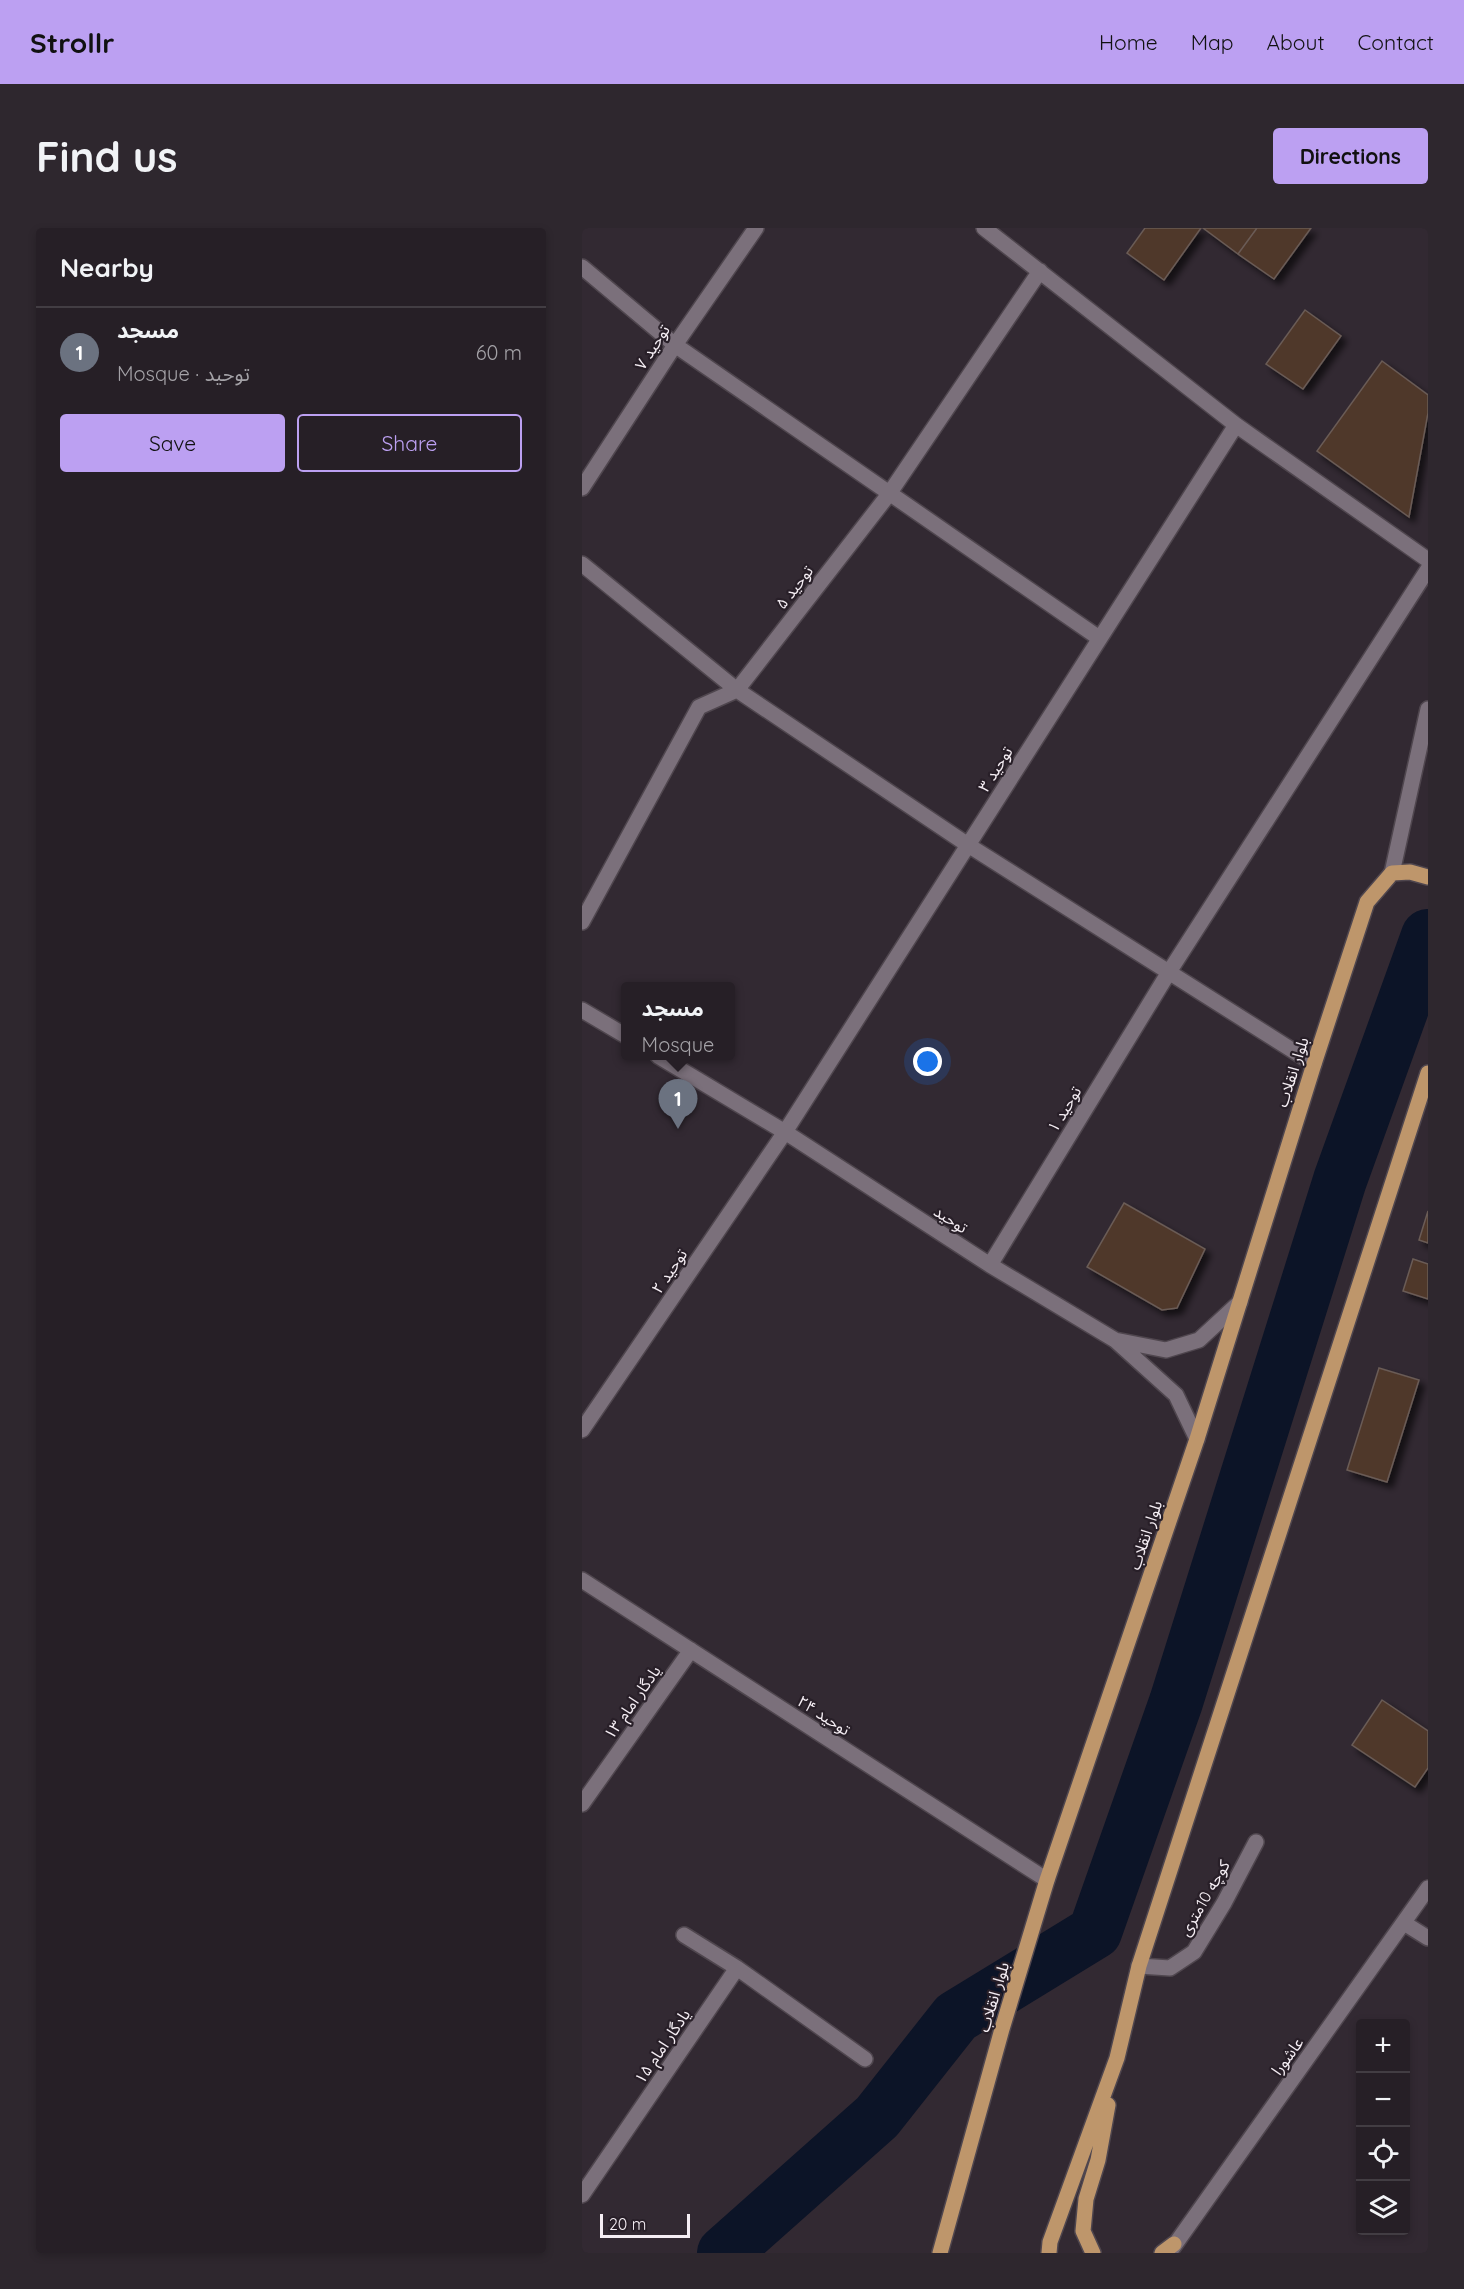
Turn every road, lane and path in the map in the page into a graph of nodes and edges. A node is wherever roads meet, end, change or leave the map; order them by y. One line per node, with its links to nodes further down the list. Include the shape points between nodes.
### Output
1 (756, 228): 5 (street, توحید ۷)
2 (984, 228): 4 (street)
3 (582, 267): 5 (street)
4 (1040, 271): 6 (street); 8 (street, توحید ۵)
5 (675, 345): 7 (street, توحید ۷); 8 (street)
6 (1236, 425): 9 (street); 12 (street, توحید ۳)
7 (582, 488)
8 (889, 494): 12 (street); 13 (street, توحید ۵)
9 (1428, 560)
10 (582, 564): 13 (street)
11 (1428, 569): 19 (street, توحید ۱)
12 (1099, 638): 15 (street, توحید ۳)
13 (737, 690): 15 (street); 18 (street, توحید ۵, via 699,707)
14 (1428, 710): 16 (street)
15 (968, 845): 19 (street); 25 (street, توحید ۳)
16 (1392, 873): 17 (main road); 23 (main road, بلوار انقلاب, via 1367,902)
17 (1428, 877)
18 (582, 922)
19 (1169, 972): 23 (street); 26 (street, توحید ۱)
20 (582, 1010): 21 (street)
21 (621, 1033)
22 (665, 1060): 25 (street, توحید)
23 (1314, 1064): 27 (main road, بلوار انقلاب)
24 (1428, 1074): 40 (main road)
25 (785, 1132): 26 (street, توحید); 29 (street, توحید ۲)
26 (990, 1265): 28 (street, توحید)
27 (1240, 1302): 28 (street, via 1199,1340 1166,1350); 30 (main road, بلوار انقلاب)
28 (1115, 1340): 30 (street, توحید, via 1176,1395)
29 (582, 1430)
30 (1197, 1439): 35 (main road, بلوار انقلاب)
31 (582, 1580): 32 (street, توحید ۲۴)
32 (691, 1650): 33 (street, یادگار امام ۱۳); 35 (street, توحید ۲۴)
33 (582, 1804)
34 (1256, 1842): 40 (street, کوچه 10متری, via 1194,1952 1170,1968)
35 (1047, 1880): 47 (main road, بلوار انقلاب)
36 (1428, 1888): 37 (street, عاشورا)
37 (1404, 1923): 39 (street); 46 (street, عاشورا)
38 (684, 1935): 41 (street)
39 (1428, 1938)
40 (1139, 1966): 42 (main road)
41 (737, 1968): 43 (street); 44 (street, یادگار امام ۱۵)
42 (1117, 2058): 45 (main road); 48 (main road, via 1098,2160 1086,2199 1083,2231)
43 (865, 2059)
44 (582, 2195)
45 (1048, 2249)
46 (1168, 2250)
47 (940, 2253)
48 (1093, 2253)

